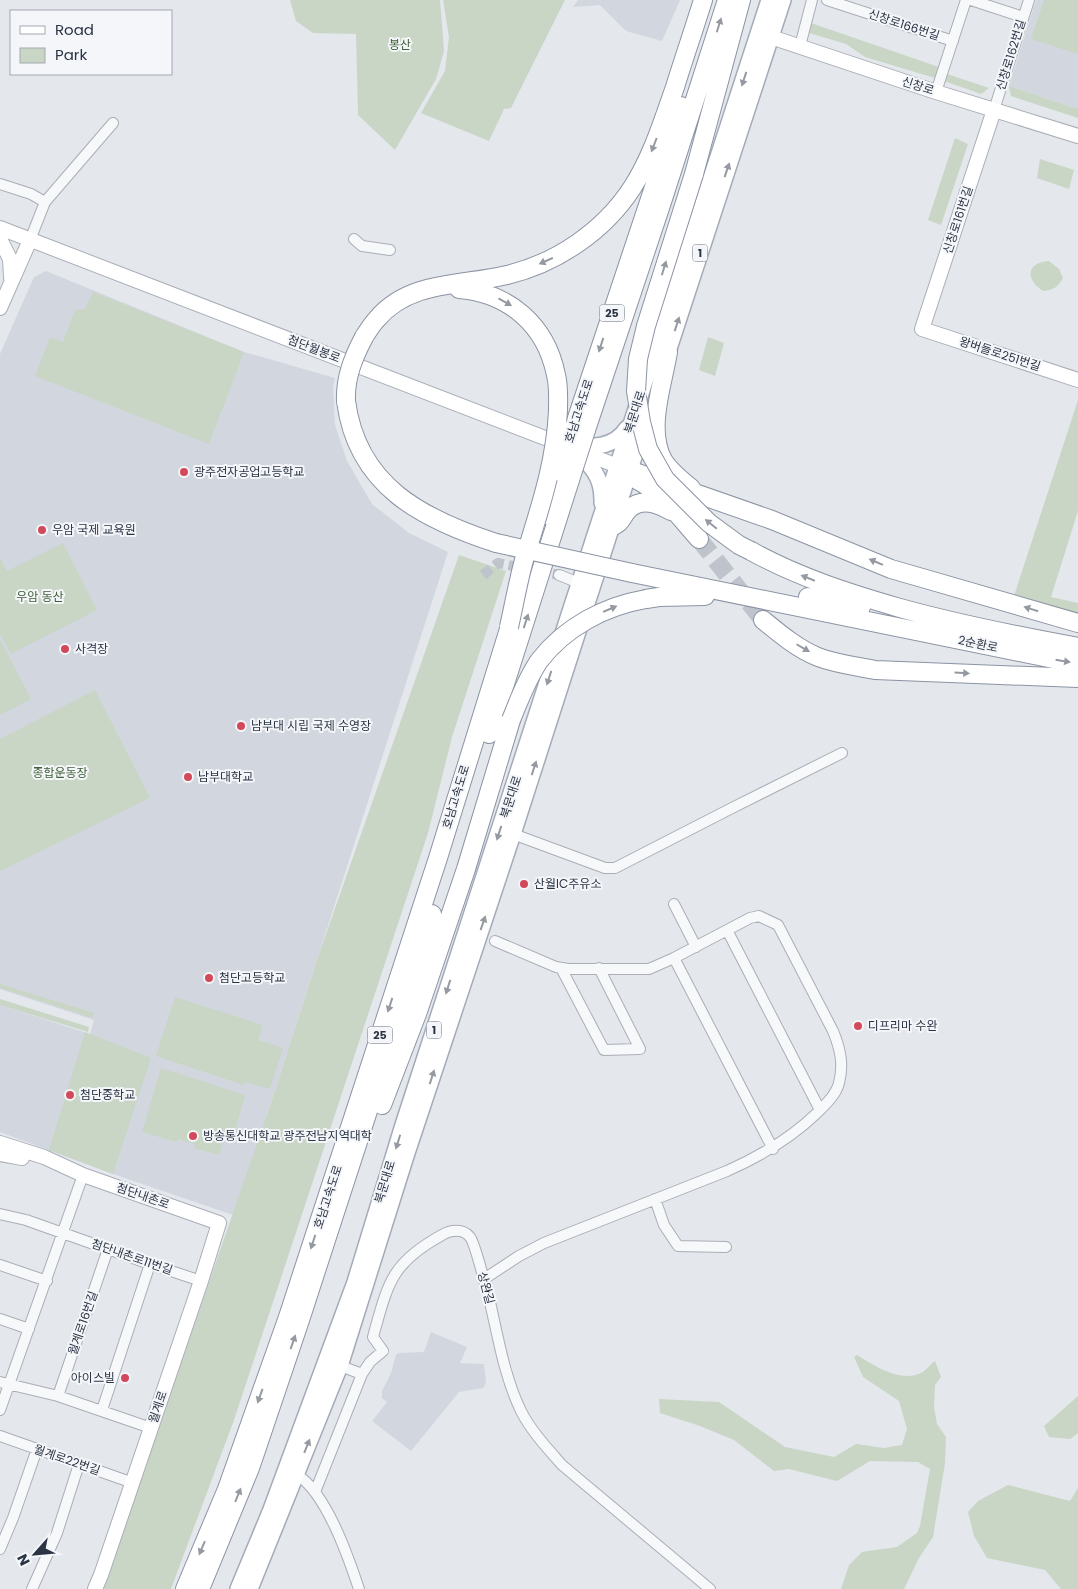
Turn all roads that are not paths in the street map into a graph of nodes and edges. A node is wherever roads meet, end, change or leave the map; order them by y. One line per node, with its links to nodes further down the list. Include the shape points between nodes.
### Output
1 (703, 0): 30 (highway, one-way to 30, via 651,152 632,188 614,211 572,248 530,268 437,286 404,297 378,318)
2 (714, 0): 34 (highway, 호남고속도로 / 25, one-way to 34)
3 (727, 0): 34 (highway, 호남고속도로 / 25, one-way to 3, via 680,150)
4 (741, 0): 45 (highway, one-way to 4, bridge, via 838,589 739,545 709,523 665,479 648,449 636,391 638,359 694,174)
5 (769, 0): 13 (main road, 북문대로 / 1)
6 (784, 0): 13 (main road, 북문대로 / 1)
7 (812, 0): 15 (street)
8 (826, 0): 14 (street, 신창로166번길)
9 (966, 0): 14 (street, 신창로166번길)
10 (971, 0): 12 (street)
11 (1029, 0): 12 (street, 신창로162번길)
12 (1023, 17): 17 (street, 신창로162번길)
13 (766, 35): 15 (street, 신창로); 31 (main road, 북문대로 / 1, one-way to 13); 33 (main road, 북문대로 / 1, one-way to 33)
14 (953, 41): 16 (street, 신창로166번길)
15 (800, 46): 16 (street, 신창로)
16 (936, 92): 17 (street, 신창로)
17 (994, 110): 19 (street, 신창로); 29 (street, 신창로161번길)
18 (113, 123): 21 (street)
19 (1078, 136)
20 (0, 184): 21 (street)
21 (45, 202): 25 (street)
22 (0, 228): 25 (street, 첨단월봉로)
23 (0, 239): 27 (street, via 10,259)
24 (354, 239): 26 (street, via 362,246)
25 (30, 240): 27 (street); 35 (street, 첨단월봉로)
26 (390, 250)
27 (11, 282): 28 (street)
28 (0, 308)
29 (922, 330): 32 (street, 왕버들로251번길)
30 (368, 339): 42 (highway, via 358,373 358,412 374,455 400,484 437,509 467,522); 49 (highway, one-way to 49, bridge, via 420,298 458,289 474,290 507,303 522,314 545,341 557,376 557,432 550,472)
31 (668, 352): 36 (main road, 북문대로 / 1); 38 (highway, via 656,420 658,449 681,480)
32 (1078, 380)
33 (634, 413): 35 (main road, via 624,432 609,444); 36 (main road, 북문대로 / 1)
34 (580, 428): 37 (highway, 호남고속도로 / 25, bridge)
35 (562, 444): 36 (street, 첨단월봉로); 40 (main road, via 597,475 602,489)
36 (623, 468): 38 (highway); 39 (highway, via 634,479 649,486); 40 (main road, 북문대로 / 1)
37 (565, 477): 49 (highway, 호남고속도로 / 25); 80 (highway, 호남고속도로 / 25, one-way to 37, via 413,977)
38 (711, 498): 48 (highway, one-way to 38, via 890,569)
39 (676, 513): 40 (highway, via 659,505 636,503 620,524); 41 (highway)
40 (605, 523): 44 (main road, 북문대로 / 1); 54 (main road, 북문대로 / 1, one-way to 40)
41 (699, 540)
42 (633, 569): 45 (highway, via 917,618); 47 (highway)
43 (559, 575): 44 (street)
44 (580, 583): 82 (main road, 북문대로 / 1, one-way to 82, via 403,1124)
45 (938, 618): 50 (highway, 2순환로)
46 (763, 620): 52 (highway, one-way to 52, via 818,657 868,669)
47 (878, 623): 51 (highway, 2순환로, one-way to 51); 80 (highway, one-way to 47, bridge, via 327,1264 357,1173 417,1014 466,869 511,720 540,661 568,632 584,621 613,607 646,599 703,596)
48 (1078, 623)
49 (509, 628): 98 (highway, 호남고속도로 / 25, one-way to 98, via 438,858 288,1317 227,1490)
50 (1078, 647)
51 (1078, 664)
52 (1078, 678)
53 (842, 753): 54 (street, 북문대로, via 616,868 605,868)
54 (513, 834): 82 (main road, 북문대로 / 1, one-way to 54)
55 (674, 904): 58 (street)
56 (727, 930): 58 (street); 62 (street); 62 (street, via 759,916 778,925 839,1046 841,1071 838,1085)
57 (495, 941): 60 (street)
58 (696, 947): 59 (street)
59 (674, 958): 61 (street, via 649,969); 64 (street)
60 (561, 968): 61 (street); 61 (street, via 604,1050 640,1049)
61 (599, 968)
62 (820, 1110): 64 (street)
63 (0, 1143): 66 (street)
64 (773, 1149): 68 (street, via 728,1171)
65 (0, 1154): 66 (street)
66 (67, 1169): 67 (street, 첨단내촌로)
67 (84, 1175): 70 (street, 첨단내촌로); 71 (street)
68 (655, 1199): 72 (street, via 664,1225 678,1246); 76 (street, via 544,1243)
69 (0, 1214): 71 (street, 첨단내촌로11번길)
70 (218, 1224): 77 (street, 월계로)
71 (64, 1232): 73 (street, 첨단내촌로11번길); 78 (street)
72 (726, 1247)
73 (108, 1249): 74 (street, 첨단내촌로11번길); 85 (street, 월계로16번길)
74 (150, 1264): 77 (street, 첨단내촌로11번길); 87 (street)
75 (0, 1265): 78 (street)
76 (484, 1279): 83 (street, 상완길, via 473,1244 464,1232 446,1233 405,1260 390,1282 373,1337 383,1351); 103 (street, 상완길, via 511,1386 522,1414 542,1442 562,1466)
77 (201, 1280): 88 (street, 월계로)
78 (47, 1281): 81 (street)
79 (0, 1319): 81 (street)
80 (300, 1320): 99 (highway, 호남고속도로 / 25, one-way to 80, via 250,1468)
81 (29, 1329): 84 (street)
82 (333, 1363): 83 (street); 92 (main road, 북문대로 / 1, one-way to 82); 100 (main road, 북문대로 / 1)
83 (362, 1374): 94 (street, 상완길)
84 (5, 1383): 85 (street); 86 (street)
85 (58, 1396): 87 (street)
86 (0, 1410)
87 (102, 1410): 88 (street)
88 (151, 1428): 93 (street, 월계로)
89 (0, 1436): 90 (street, 월계로22번길)
90 (37, 1449): 91 (street, 월계로22번길); 95 (street)
91 (79, 1464): 93 (street, 월계로22번길); 96 (street, via 57,1533)
92 (296, 1474): 94 (street); 101 (main road, 북문대로 / 1)
93 (133, 1483): 97 (street, 월계로)
94 (315, 1492): 102 (street, via 326,1509)
95 (0, 1549)
96 (32, 1589)
97 (95, 1589)
98 (184, 1589)
99 (200, 1589)
100 (238, 1589)
101 (250, 1589)
102 (359, 1589)
103 (710, 1589)

